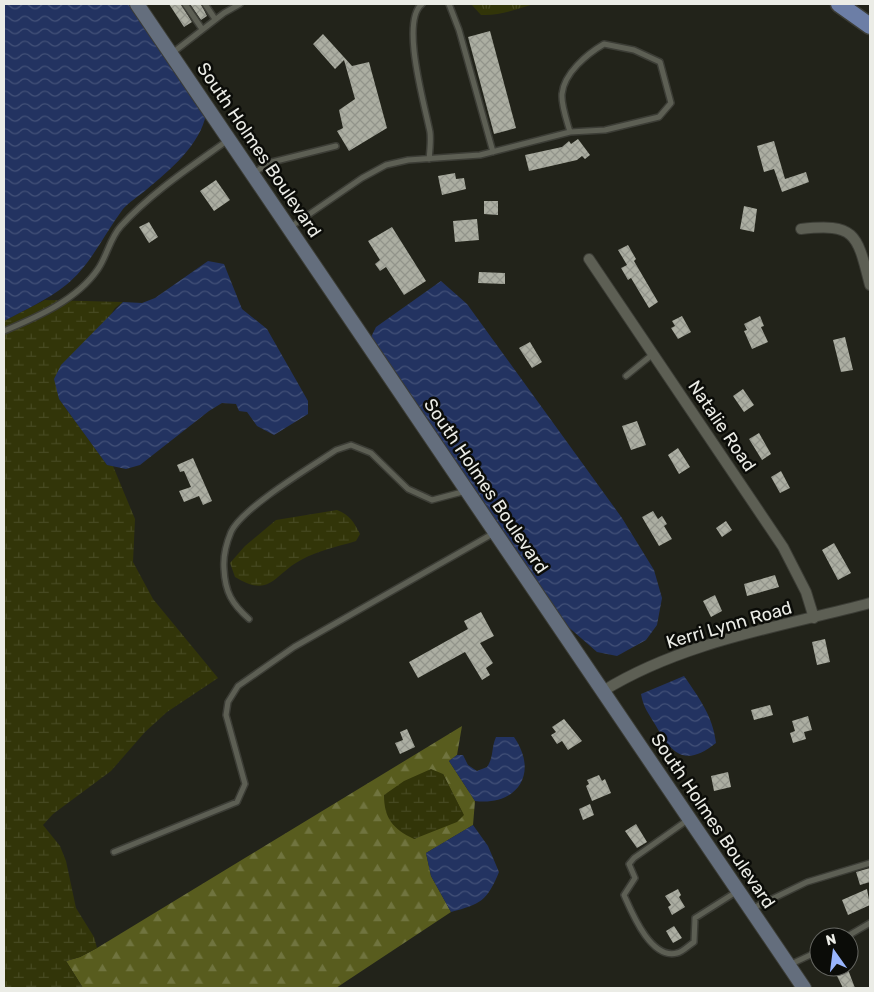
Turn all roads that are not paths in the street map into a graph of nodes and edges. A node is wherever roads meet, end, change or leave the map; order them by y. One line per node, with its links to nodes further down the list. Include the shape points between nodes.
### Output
1 (137, 4): 13 (main road, South Holmes Boulevard)
2 (185, 4): 12 (lane)
3 (205, 4): 10 (lane)
4 (225, 4): 9 (lane)
5 (240, 4): 9 (lane)
6 (422, 4): 18 (lane, via 413,20 415,58 430,134)
7 (449, 4): 17 (lane, via 460,30)
8 (838, 4): 11 (main road)
9 (229, 10): 10 (lane)
10 (215, 19): 12 (lane)
11 (870, 26)
12 (202, 29): 13 (lane)
13 (171, 54): 15 (main road, South Holmes Boulevard)
14 (570, 132): 14 (lane, via 605,130 659,117 671,102 660,62 634,50 604,44 587,54 566,81 562,95); 17 (lane)
15 (229, 140): 19 (main road, South Holmes Boulevard); 24 (lane, via 186,171 121,226 102,264 83,286 52,308)
16 (336, 146): 19 (lane, via 268,163)
17 (493, 152): 18 (lane)
18 (429, 159): 20 (lane, via 395,162 376,169)
19 (252, 174): 20 (main road, South Holmes Boulevard)
20 (288, 228): 27 (main road, South Holmes Boulevard)
21 (801, 228): 23 (street, via 826,226 847,231 858,245)
22 (589, 259): 25 (street, Natalie Road)
23 (870, 285)
24 (4, 331)
25 (654, 354): 26 (lane); 30 (street, Natalie Road, via 783,547 806,592)
26 (626, 376)
27 (466, 491): 28 (main road, South Holmes Boulevard); 31 (lane, via 432,500 408,489 371,453 351,446 336,450 254,506 231,530 223,557 224,578 234,606)
28 (494, 533): 32 (main road, South Holmes Boulevard); 34 (lane, via 294,647 238,686 228,702 226,715 245,784 237,802)
29 (870, 603): 30 (street, Kerri Lynn Road)
30 (814, 618): 32 (street, Kerri Lynn Road, via 698,648 626,676)
31 (249, 619)
32 (603, 691): 33 (main road, South Holmes Boulevard)
33 (690, 819): 36 (main road, South Holmes Boulevard); 36 (lane, via 629,864 636,878 624,895 640,928 654,946 667,953 678,953 694,942 695,918)
34 (114, 852)
35 (870, 863): 37 (lane, via 807,882)
36 (738, 891): 37 (main road, South Holmes Boulevard)
37 (750, 909): 41 (main road, South Holmes Boulevard)
38 (870, 923): 39 (lane)
39 (859, 929)
40 (809, 956): 41 (lane)
41 (788, 966): 42 (main road, South Holmes Boulevard)
42 (804, 988)

